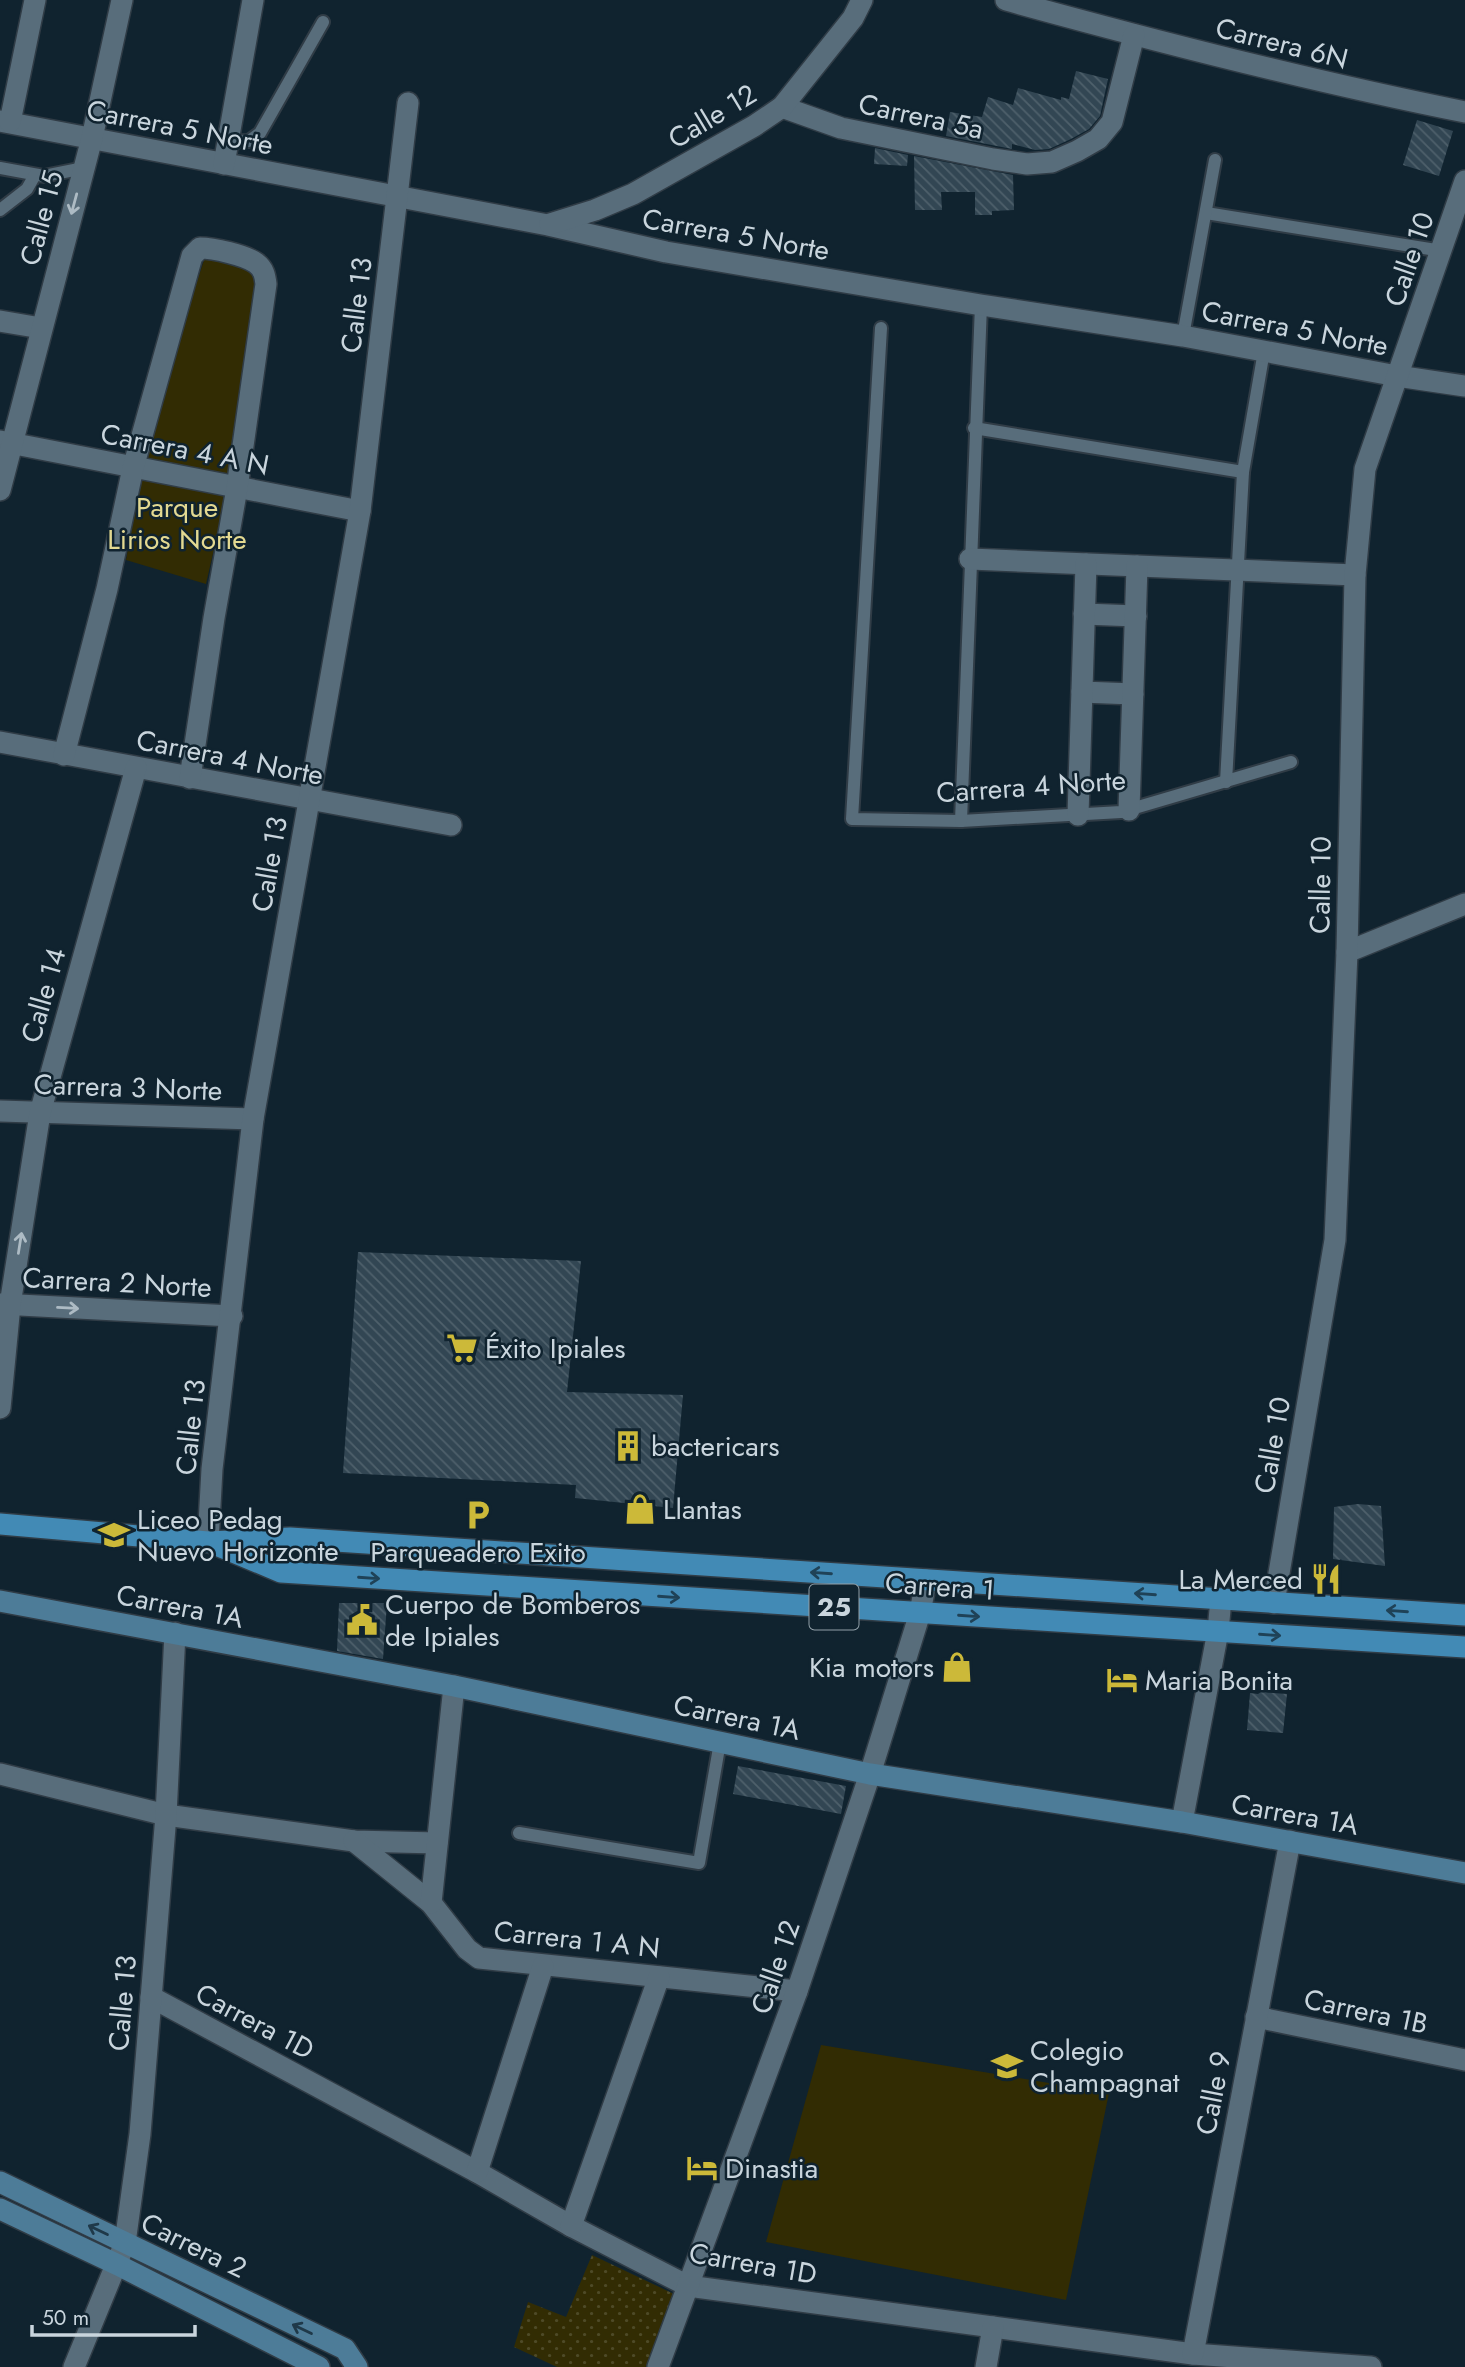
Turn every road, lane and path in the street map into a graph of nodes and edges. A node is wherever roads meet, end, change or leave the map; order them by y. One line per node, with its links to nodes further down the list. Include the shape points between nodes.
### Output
1 (35, 0): 11 (street)
2 (122, 0): 12 (street, Calle 15)
3 (253, 0): 13 (street)
4 (862, 0): 9 (street, Calle 12, via 853,18)
5 (1006, 0): 7 (street, Carrera 6N)
6 (323, 22): 13 (lane, via 260,133 248,141)
7 (1134, 35): 9 (street, Carrera 5a, via 1112,122 1098,139 1052,162 993,159 841,128); 10 (street, Carrera 6N, via 1346,88)
8 (408, 103): 20 (street, Calle 13)
9 (782, 107): 23 (street, Calle 12, via 633,194)
10 (1465, 112)
11 (5, 121): 12 (street, Carrera 5 Norte)
12 (92, 138): 15 (street, Carrera 5 Norte); 17 (street, Calle 15)
13 (228, 142): 15 (street)
14 (1215, 160): 22 (lane)
15 (224, 164): 20 (street, Carrera 5 Norte)
16 (0, 168): 18 (lane)
17 (84, 168): 18 (lane); 27 (street, Calle 15, one-way to 27)
18 (35, 175): 21 (lane, via 27,189)
19 (1465, 181): 24 (street, Calle 10)
20 (397, 196): 23 (street, Carrera 5 Norte); 39 (street, Calle 13)
21 (0, 209)
22 (1206, 212): 24 (lane); 29 (lane)
23 (548, 225): 25 (street, Carrera 5 Norte, via 666,252)
24 (1442, 251): 31 (street, Calle 10)
25 (981, 305): 29 (street, Carrera 5 Norte); 33 (lane)
26 (0, 321): 27 (street)
27 (41, 328): 34 (street, Calle 15)
28 (881, 328): 58 (lane, Carrera 4 Norte, via 852,819)
29 (1183, 336): 30 (street, Carrera 5 Norte)
30 (1264, 351): 31 (street, Carrera 5 Norte); 36 (lane)
31 (1396, 376): 32 (street, Carrera 5 Norte); 44 (street, Calle 10, via 1365,469)
32 (1465, 386)
33 (974, 428): 36 (lane); 40 (lane)
34 (6, 443): 35 (street, Carrera 4 A N); 38 (street, Calle 15)
35 (133, 468): 37 (street, Carrera 4 A N); 37 (street, via 192,256 200,248 211,248 255,262 264,271 266,284); 50 (street)
36 (1242, 472): 43 (lane)
37 (237, 488): 39 (street, Carrera 4 A N); 53 (street)
38 (0, 490)
39 (360, 511): 55 (street, Calle 13)
40 (970, 559): 41 (street); 58 (lane)
41 (1086, 564): 42 (street); 45 (street)
42 (1137, 566): 43 (street); 46 (street)
43 (1237, 570): 44 (street); 54 (lane)
44 (1355, 575): 61 (street, Calle 10)
45 (1084, 614): 46 (street); 47 (street)
46 (1136, 616): 48 (street)
47 (1082, 692): 48 (street); 57 (street)
48 (1133, 694): 56 (street)
49 (0, 742): 50 (street, Carrera 4 Norte)
50 (64, 755): 52 (street, Carrera 4 Norte)
51 (1291, 762): 54 (lane, Carrera 4 Norte)
52 (136, 768): 53 (street, Carrera 4 Norte); 63 (street, Calle 14)
53 (190, 778): 55 (street, Carrera 4 Norte)
54 (1226, 782): 56 (lane, Carrera 4 Norte)
55 (308, 800): 59 (street, Carrera 4 Norte); 64 (street, Calle 13)
56 (1129, 810): 57 (lane, Carrera 4 Norte)
57 (1078, 815): 58 (lane, Carrera 4 Norte)
58 (961, 821)
59 (451, 825)
60 (1465, 904): 61 (street)
61 (1347, 952): 75 (street, Calle 10, via 1335,1240)
62 (0, 1111): 63 (street, Carrera 3 Norte)
63 (40, 1113): 64 (street, Carrera 3 Norte); 65 (street, Calle 14, one-way to 63)
64 (253, 1119): 66 (street, Calle 13)
65 (5, 1304): 66 (street, Carrera 2 Norte, one-way to 66); 67 (street, Calle 14)
66 (232, 1316): 69 (street, Calle 13, via 212,1469)
67 (0, 1408)
68 (0, 1524): 69 (main road, Carrera 1 / 25)
69 (208, 1542): 70 (main road, Carrera 1 / 25, via 290,1538); 72 (main road, Carrera 1 / 25, one-way to 72, via 281,1572)
70 (464, 1549): 71 (main road, Carrera 1 / 25, one-way to 70); 72 (main road)
71 (926, 1580): 73 (main road, Carrera 1 / 25, one-way to 71); 76 (street, Calle 12)
72 (462, 1584): 76 (main road, Carrera 1 / 25, one-way to 76)
73 (1221, 1599): 75 (main road, Carrera 1 / 25); 78 (street)
74 (0, 1601): 79 (street, Carrera 1A)
75 (1274, 1603): 77 (main road, Carrera 1 / 25, one-way to 75)
76 (920, 1613): 78 (main road, Carrera 1 / 25, one-way to 78); 84 (street, Calle 12)
77 (1465, 1615)
78 (1218, 1631): 80 (main road, Carrera 1 / 25, one-way to 80); 86 (street)
79 (176, 1633): 81 (street, Carrera 1A); 85 (street, Calle 13)
80 (1465, 1647)
81 (454, 1686): 82 (street, Carrera 1A); 90 (street)
82 (720, 1742): 84 (street, Carrera 1A); 87 (lane, via 699,1863)
83 (0, 1774): 85 (street)
84 (870, 1774): 86 (street, Carrera 1A); 95 (street, Calle 12)
85 (166, 1815): 88 (street); 96 (street, Calle 13)
86 (1182, 1822): 89 (street, Carrera 1A)
87 (519, 1833)
88 (355, 1841): 90 (street); 92 (street, Carrera 1 A N)
89 (1290, 1841): 91 (street, Carrera 1A); 97 (street, Calle 9)
90 (437, 1843): 92 (street)
91 (1465, 1873)
92 (431, 1903): 93 (street, Carrera 1 A N, via 479,1958)
93 (543, 1966): 94 (street, Carrera 1 A N); 99 (street)
94 (659, 1977): 95 (street, Carrera 1 A N); 102 (street)
95 (797, 1991): 105 (street, Calle 12)
96 (150, 1997): 99 (street, Carrera 1D); 103 (street, Calle 13, via 140,2134)
97 (1256, 2017): 98 (street, Carrera 1B); 107 (street, Calle 9)
98 (1465, 2060)
99 (477, 2172): 102 (street, Carrera 1D)
100 (0, 2182): 103 (street, Carrera 2, one-way to 100)
101 (0, 2209): 104 (street, Carrera 2)
102 (571, 2226): 105 (street, Carrera 1D)
103 (125, 2243): 104 (street, Calle 13); 110 (street, Carrera 2, one-way to 103, via 345,2349)
104 (118, 2265): 108 (street, Calle 13); 109 (street, Carrera 2)
105 (688, 2286): 106 (street, Carrera 1D); 111 (street, Calle 12)
106 (993, 2327): 107 (street, Carrera 1D); 112 (street)
107 (1193, 2354): 113 (street, Carrera 1D)
108 (74, 2367)
109 (319, 2367)
110 (357, 2367)
111 (658, 2367)
112 (986, 2367)
113 (1371, 2367)

